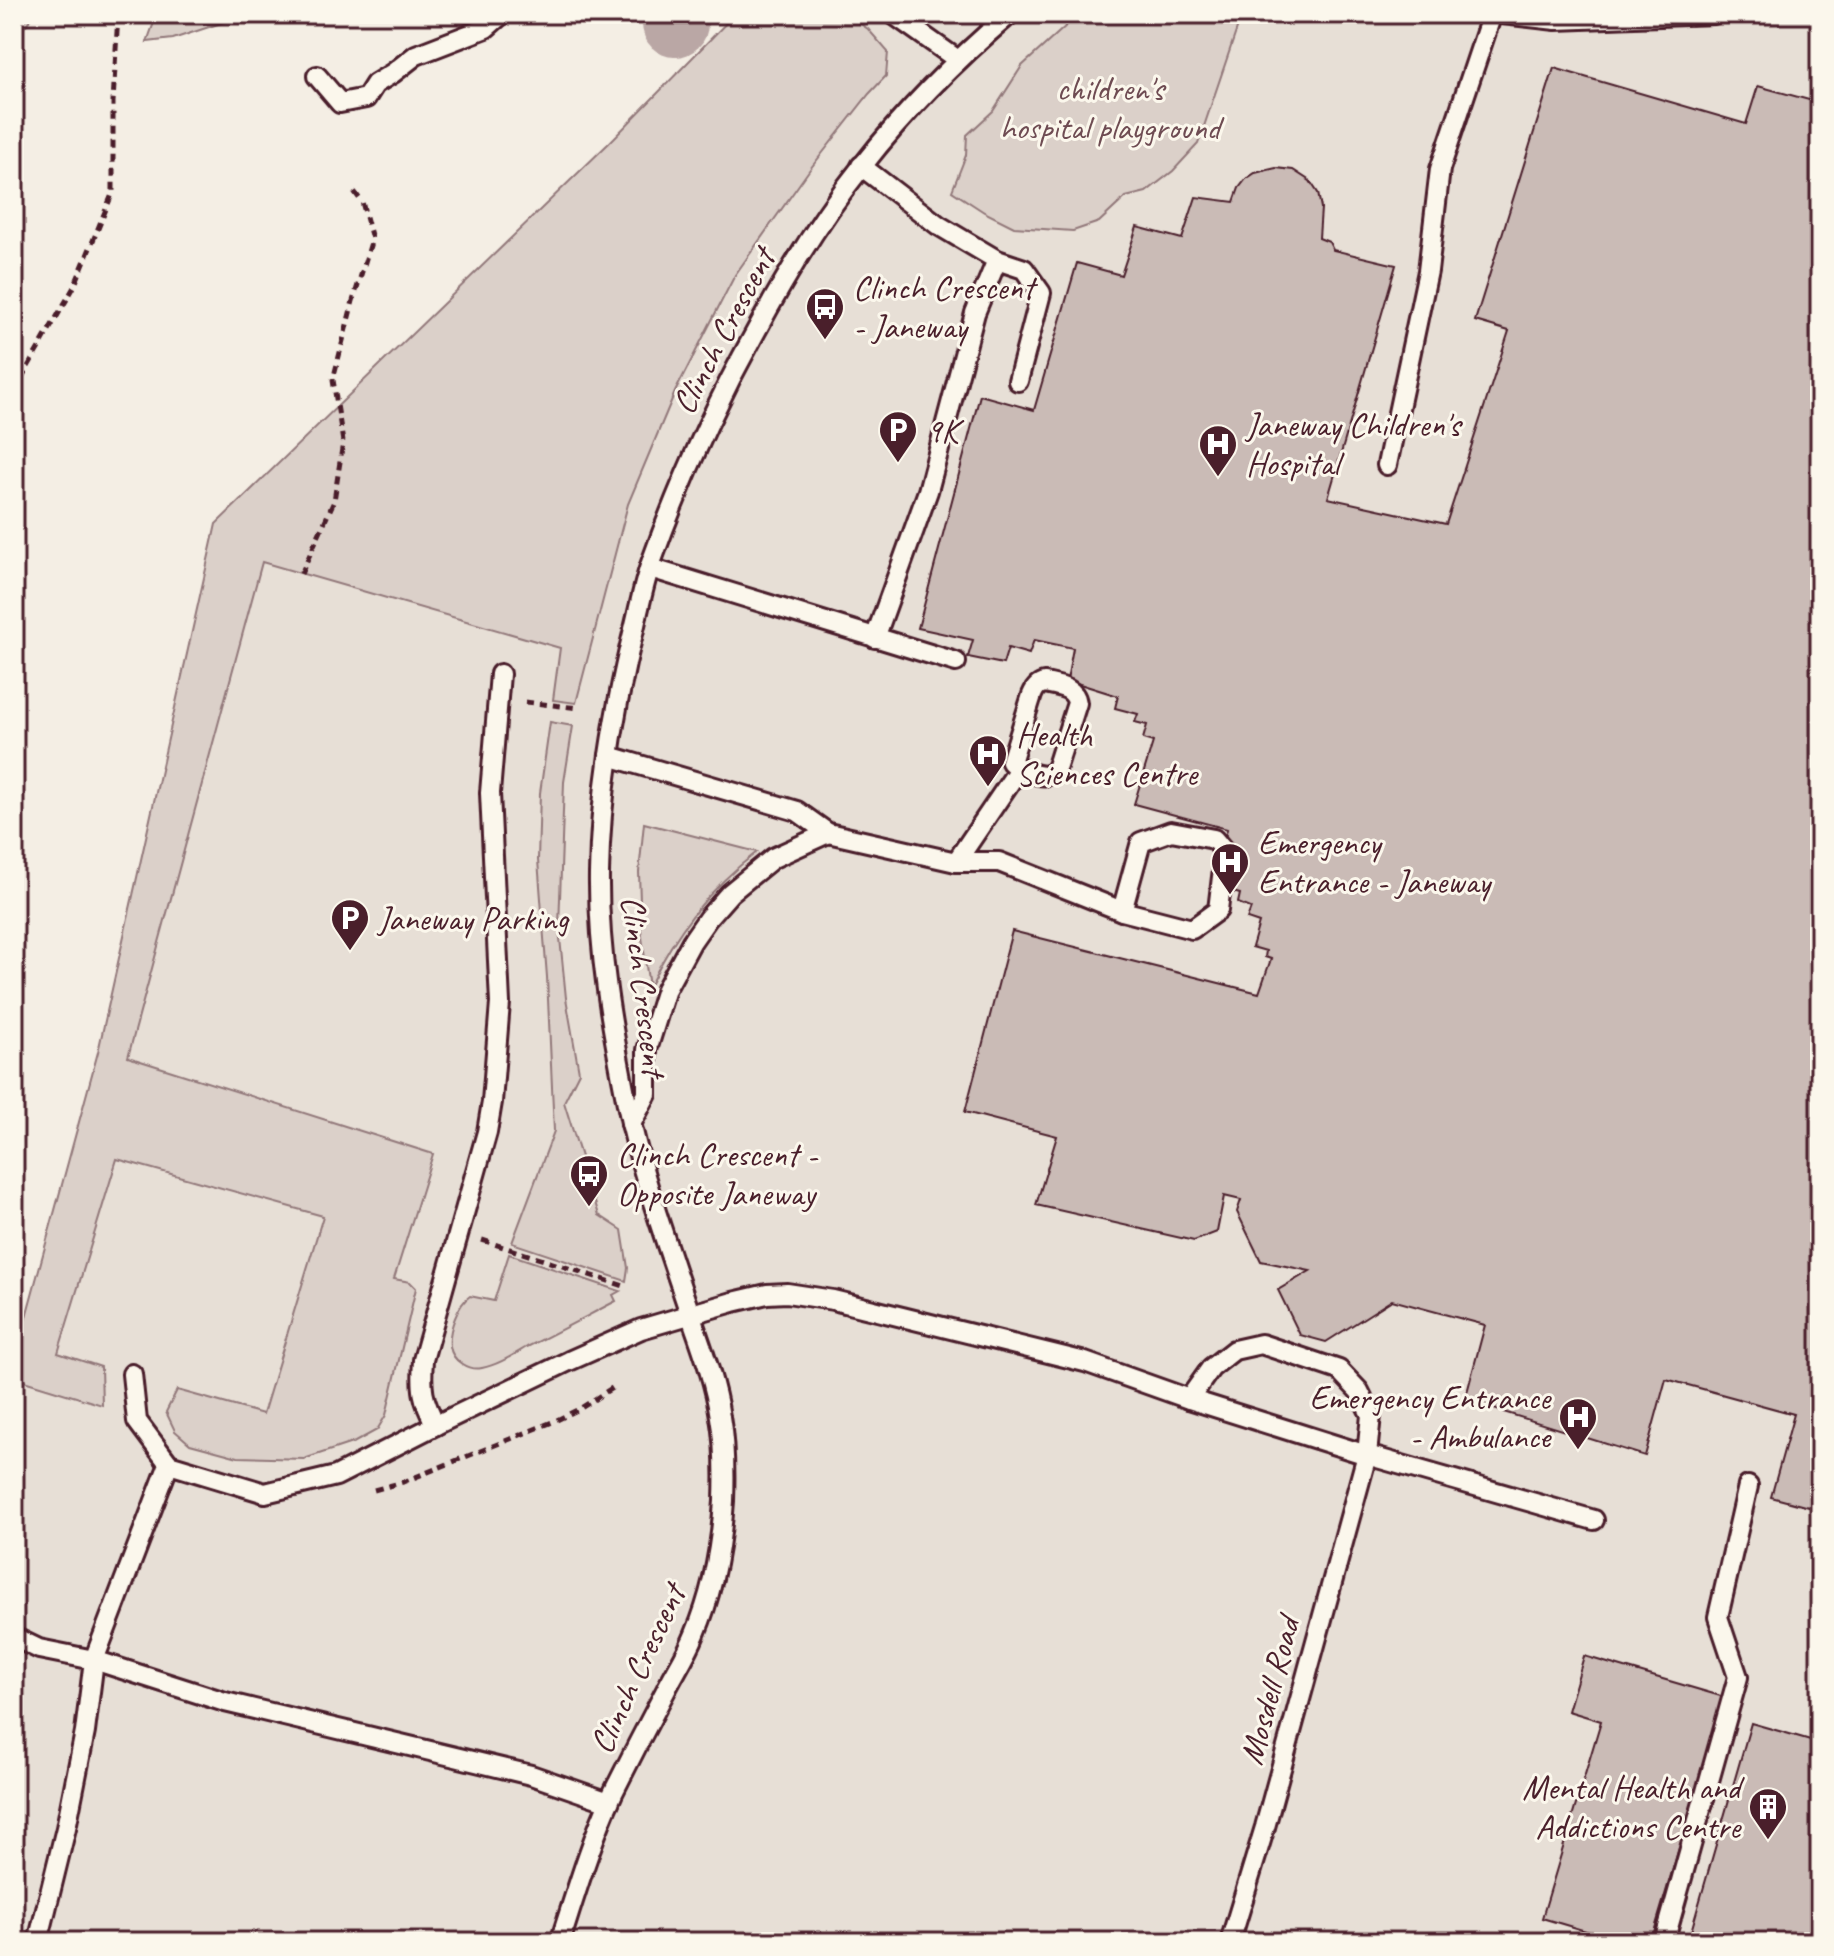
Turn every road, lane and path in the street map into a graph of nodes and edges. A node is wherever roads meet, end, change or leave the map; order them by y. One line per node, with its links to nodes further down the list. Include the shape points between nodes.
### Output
1 (118, 14): 14 (path, via 113,192 74,287)
2 (502, 14): 9 (lane, via 486,28 416,55 375,84 366,98 340,103)
3 (893, 14): 8 (lane)
4 (1010, 14): 8 (lane, Clinch Crescent)
5 (1492, 14): 15 (lane, via 1440,169 1428,271)
6 (1502, 14): 7 (lane, via 1556,20)
7 (1713, 14)
8 (958, 60): 10 (lane, Clinch Crescent)
9 (317, 76)
10 (861, 166): 12 (lane, via 938,225); 16 (lane, Clinch Crescent, via 779,288 719,400)
11 (351, 187): 17 (path, via 362,202 372,239 333,380 343,442 334,501)
12 (997, 260): 13 (lane, via 1024,269 1041,293); 18 (lane, via 975,313 928,491)
13 (1018, 381)
14 (14, 391)
15 (1387, 465)
16 (650, 568): 18 (lane); 23 (lane, Clinch Crescent)
17 (301, 574)
18 (875, 638): 19 (lane)
19 (956, 662)
20 (500, 674): 29 (lane, via 490,793 499,1017 487,1132)
21 (539, 704): 22 (path)
22 (579, 708)
23 (609, 756): 25 (lane, via 797,811); 28 (lane, Clinch Crescent, via 599,872 600,932)
24 (1019, 769): 24 (lane, via 1043,776 1054,771 1077,703 1068,689 1045,683 1035,689 1012,756); 26 (lane)
25 (828, 833): 26 (lane); 28 (lane, via 773,858 730,893 692,941 666,989 647,1050 647,1094)
26 (956, 862): 27 (lane, via 999,862)
27 (1122, 911): 27 (lane, via 1192,929 1218,910 1225,852 1214,839 1171,831 1141,842)
28 (631, 1124): 31 (lane, Clinch Crescent)
29 (458, 1233): 30 (path); 35 (lane, via 423,1360 421,1384)
30 (627, 1287)
31 (690, 1314): 34 (lane, via 767,1294 833,1300 1085,1362); 35 (lane, via 641,1329); 43 (lane, Clinch Crescent, via 723,1435 724,1506 715,1573 694,1638)
32 (132, 1374): 37 (lane, via 137,1421)
33 (615, 1386): 39 (path, via 555,1421)
34 (1189, 1399): 36 (lane); 36 (lane, Mosdell Road, via 1211,1368 1234,1350 1261,1344 1339,1370 1359,1391 1371,1415)
35 (436, 1425): 37 (lane, via 336,1476 265,1493)
36 (1367, 1455): 40 (lane); 46 (lane, Mosdell Road)
37 (169, 1464): 42 (lane)
38 (1748, 1486): 47 (lane, via 1718,1617 1738,1677)
39 (373, 1491)
40 (1594, 1520)
41 (14, 1637): 42 (lane, via 39,1649)
42 (94, 1660): 43 (lane, via 225,1702 531,1775); 44 (lane, via 69,1814)
43 (609, 1802): 45 (lane, Clinch Crescent)
44 (38, 1942)
45 (560, 1942)
46 (1230, 1942)
47 (1664, 1942)

